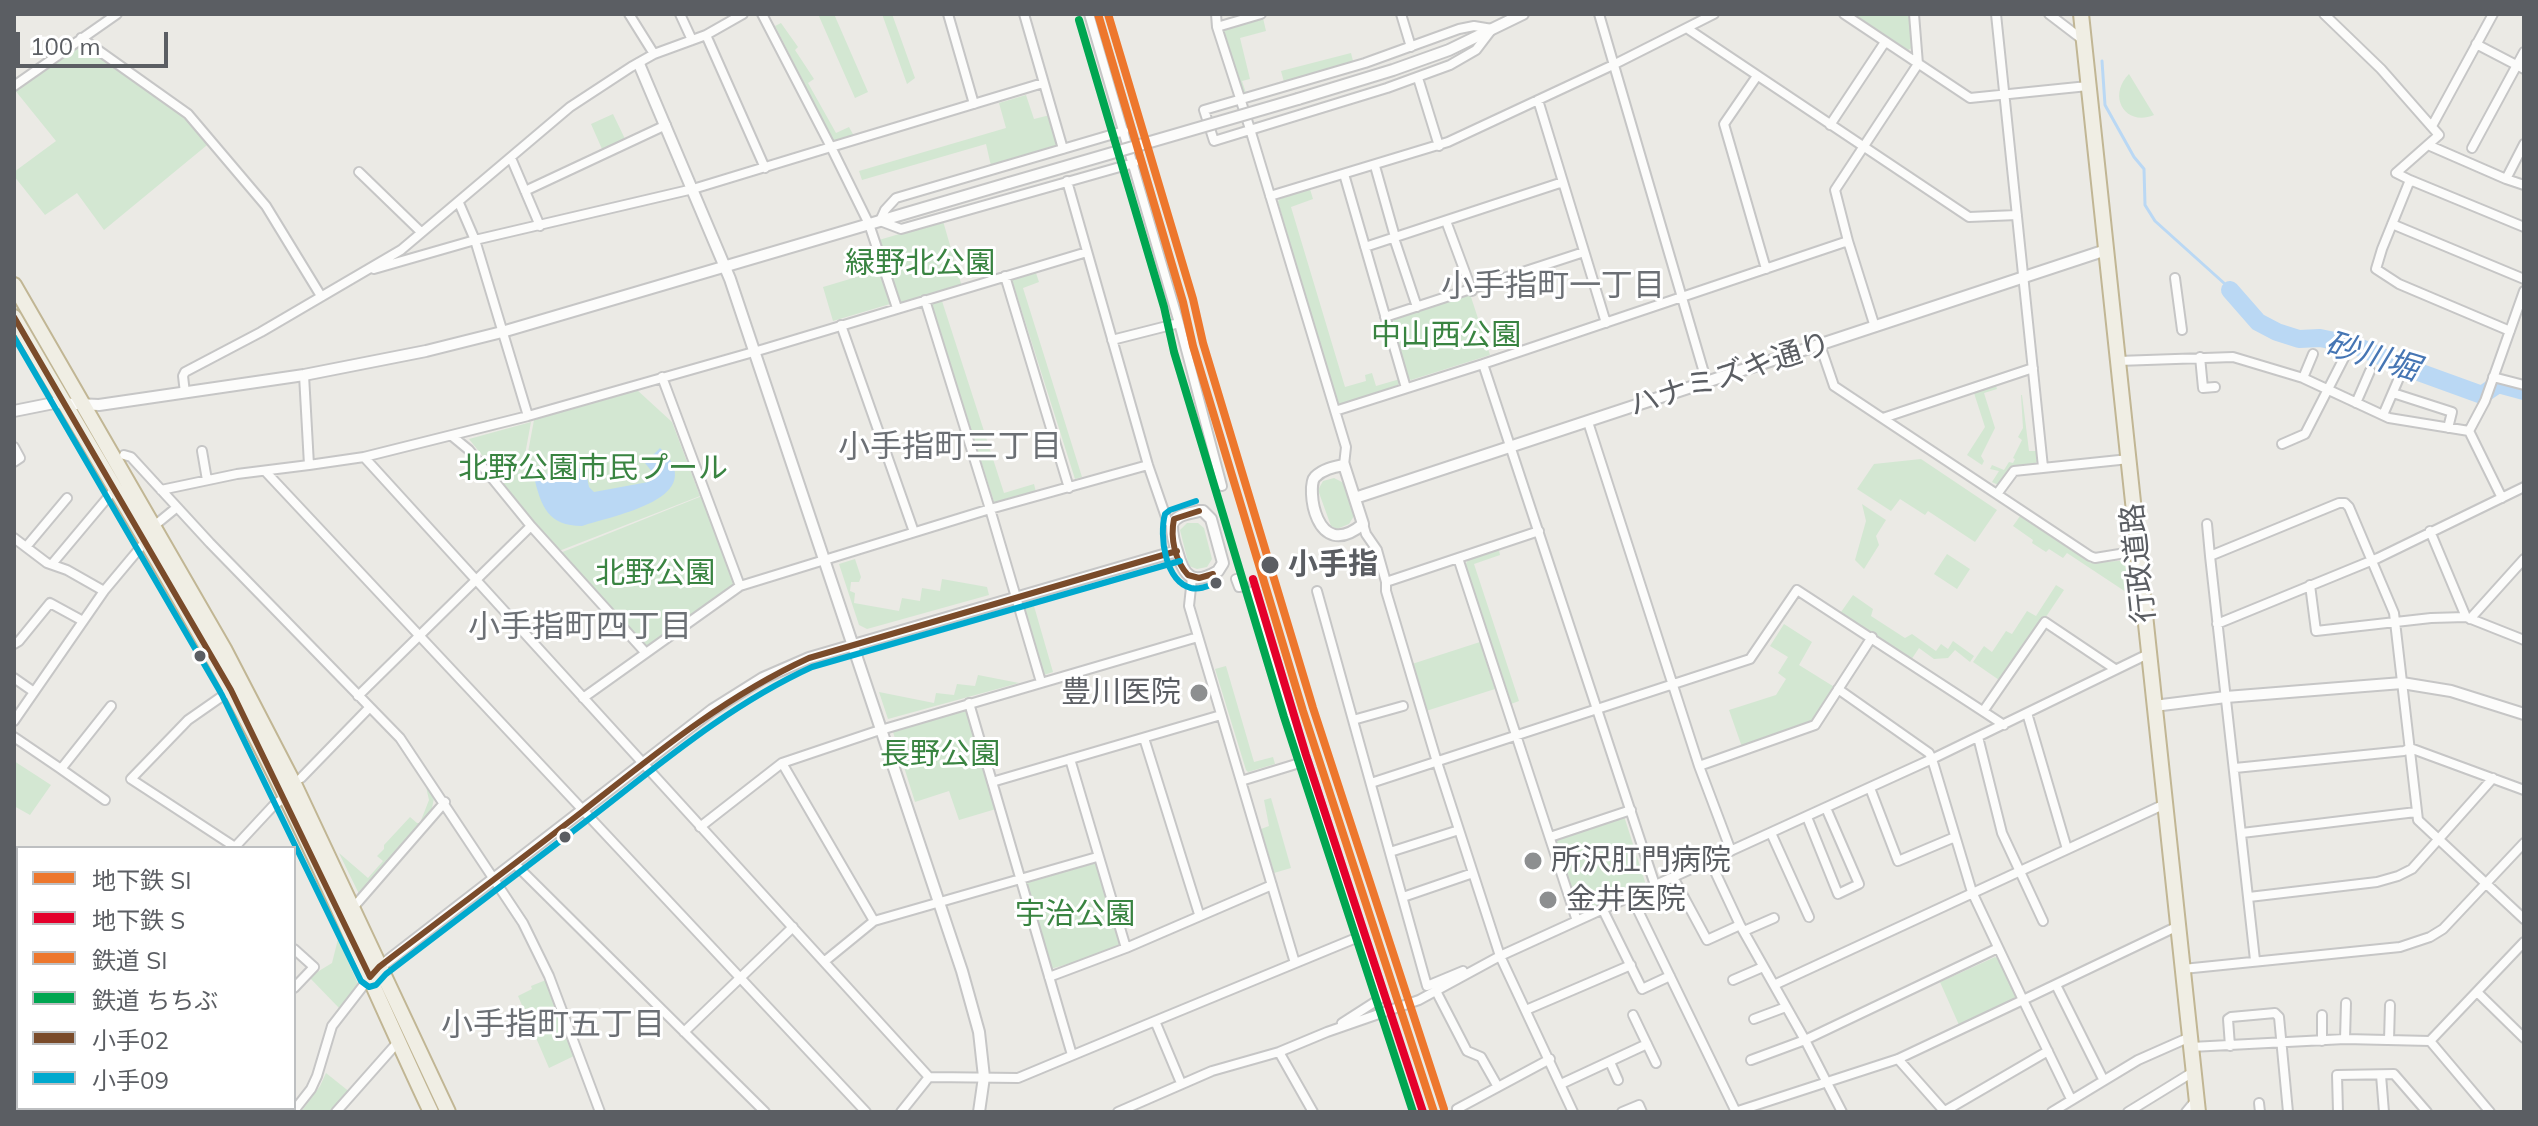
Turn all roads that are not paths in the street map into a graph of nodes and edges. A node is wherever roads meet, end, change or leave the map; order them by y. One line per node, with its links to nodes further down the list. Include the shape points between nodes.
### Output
1 (117, 14): 26 (street)
2 (629, 14): 33 (street)
3 (680, 14): 27 (street)
4 (743, 14): 25 (street)
5 (762, 14): 55 (street)
6 (948, 14): 46 (street)
7 (1024, 14): 40 (street)
8 (1089, 14): 51 (street)
9 (1216, 14): 22 (street)
10 (1261, 14): 22 (street)
11 (1401, 14): 31 (street)
12 (1523, 14): 23 (street)
13 (1599, 14): 36 (street)
14 (1714, 14): 24 (street)
15 (1844, 14): 29 (street)
16 (1914, 14): 35 (street)
17 (1996, 14): 43 (street)
18 (2049, 14): 28 (street)
19 (2081, 14): 28 (highway, 行政道路)
20 (2324, 14): 49 (street)
21 (2493, 14): 30 (street)
22 (1217, 27): 44 (street)
23 (1492, 29): 31 (street, via 1459,29); 39 (street, via 1476,50); 76 (street, bridge, via 1393,70)
24 (1688, 29): 36 (street); 38 (street)
25 (706, 35): 27 (street); 62 (street)
26 (81, 38): 41 (street); 98 (street, via 188,114 266,206)
27 (692, 40): 33 (street)
28 (2083, 40): 42 (highway, 行政道路)
29 (1885, 42): 35 (street); 48 (street)
30 (2476, 44): 37 (street); 49 (street)
31 (1411, 47): 44 (street)
32 (2524, 52): 37 (street)
33 (654, 54): 34 (street)
34 (639, 64): 47 (street); 59 (street, via 570,107)
35 (1918, 64): 43 (street, via 1970,98); 56 (street)
36 (1613, 65): 45 (street); 99 (street)
37 (2520, 68): 57 (street)
38 (1757, 76): 48 (street); 89 (street, via 1724,124)
39 (1418, 78): 50 (street); 54 (street)
40 (1043, 83): 46 (street); 58 (street)
41 (14, 86)
42 (2088, 86): 43 (street); 85 (highway, 行政道路)
43 (2004, 94): 74 (street)
44 (1241, 99): 50 (street); 50 (street, via 1204,110 1214,141)
45 (1538, 100): 54 (street); 68 (street)
46 (974, 104): 55 (street)
47 (666, 125): 70 (street); 71 (street)
48 (1830, 125): 56 (street)
49 (2432, 126): 53 (street, via 2439,135)
50 (1250, 129): 72 (street)
51 (1124, 131): 58 (street); 60 (street)
52 (2524, 144): 65 (street)
53 (2428, 145): 65 (street); 66 (street, via 2396,173)
54 (1439, 146): 61 (street)
55 (831, 147): 62 (street); 76 (street)
56 (1863, 148): 74 (street, via 1969,217); 83 (street, via 1835,190)
57 (2472, 148)
58 (1063, 149): 76 (street, via 896,198)
59 (511, 158): 71 (street); 73 (street)
60 (1134, 163): 67 (street); 105 (street)
61 (1375, 166): 64 (street); 81 (street)
62 (765, 168): 70 (street)
63 (359, 172): 80 (street)
64 (1344, 174): 72 (street); 84 (street)
65 (2506, 179): 69 (street)
66 (2410, 180): 77 (street); 79 (street)
67 (1067, 181): 76 (street, via 901,229); 86 (street)
68 (1563, 182): 75 (street); 87 (street)
69 (2524, 185)
70 (693, 189): 78 (street); 88 (street)
71 (525, 191): 78 (street)
72 (1270, 196): 138 (street)
73 (459, 203): 80 (street); 82 (street)
74 (2017, 215): 92 (street)
75 (1446, 221): 81 (street); 96 (street)
76 (875, 222): 88 (street); 102 (street)
77 (2392, 224): 94 (street); 110 (street, via 2376,269)
78 (540, 226): 82 (street)
79 (2524, 227)
80 (421, 232): 90 (street)
81 (1394, 237): 84 (street); 101 (street)
82 (475, 240): 90 (street); 111 (street)
83 (1848, 241): 89 (street); 108 (street)
84 (1365, 247): 104 (street)
85 (2106, 250): 92 (street, ハナミズキ通り); 118 (highway, 行政道路)
86 (1087, 252): 91 (street); 112 (street)
87 (1584, 252): 96 (street); 106 (street)
88 (725, 266): 111 (street); 114 (street)
89 (1766, 269): 99 (street)
90 (358, 274): 98 (street)
91 (1005, 276): 100 (street); 162 (street)
92 (2024, 278): 108 (street, ハナミズキ通り); 120 (street)
93 (2175, 278): 109 (street)
94 (2524, 279)
95 (14, 285): 136 (highway)
96 (1471, 291): 101 (street)
97 (2524, 291): 110 (street)
98 (321, 296): 132 (street, via 185,372)
99 (1681, 297): 106 (street); 127 (street)
100 (925, 300): 102 (street); 170 (street)
101 (1417, 307): 104 (street)
102 (897, 308): 107 (street)
103 (14, 317): 134 (highway)
104 (1385, 317): 130 (street)
105 (1179, 323): 112 (street); 160 (street)
106 (1606, 323): 119 (street)
107 (841, 325): 114 (street); 178 (street)
108 (1875, 327): 113 (street, ハナミズキ通り)
109 (2182, 330)
110 (2510, 331): 126 (street)
111 (502, 332): 122 (street); 140 (street)
112 (1112, 340): 155 (street)
113 (1820, 345): 127 (street, ハナミズキ通り); 141 (street, via 1834,386)
114 (754, 352): 123 (street); 186 (street)
115 (2313, 354): 124 (street)
116 (2345, 356): 131 (street)
117 (2200, 357): 118 (street); 124 (street, via 2233,357); 129 (street, via 2203,388)
118 (2118, 361): 152 (highway, 行政道路)
119 (1483, 364): 130 (street); 148 (street)
120 (2033, 368): 141 (street); 157 (street)
121 (2370, 371): 135 (street)
122 (304, 375): 132 (street); 154 (street)
123 (662, 377): 140 (street); 194 (street)
124 (2303, 378): 131 (street)
125 (2399, 378): 133 (street)
126 (2492, 379): 128 (street); 144 (street)
127 (1707, 383): 142 (street, ハナミズキ通り)
128 (2524, 385)
129 (2215, 387)
130 (1406, 388): 138 (street)
131 (2326, 389): 135 (street); 146 (street, via 2305,434)
132 (185, 393): 136 (street)
133 (2393, 393): 139 (street); 143 (street, via 2452,412)
134 (62, 402): 136 (street); 137 (street); 163 (highway)
135 (2356, 403): 139 (street)
136 (84, 404): 174 (highway)
137 (14, 411)
138 (1335, 411): 156 (street, via 1346,447)
139 (2383, 415): 143 (street)
140 (528, 416): 145 (street)
141 (1883, 418): 165 (street)
142 (1588, 422): 148 (street, ハナミズキ通り); 214 (street)
143 (2448, 428): 144 (street)
144 (2469, 431): 168 (street)
145 (452, 436): 151 (street); 175 (street)
146 (2282, 444)
147 (14, 447): 153 (street, via 20,458)
148 (1511, 447): 167 (street, ハナミズキ通り); 176 (street)
149 (202, 451): 159 (street)
150 (124, 455): 164 (street)
151 (364, 457): 154 (street); 191 (street)
152 (2129, 459): 157 (street); 183 (highway, 行政道路)
153 (14, 462)
154 (309, 465): 158 (street)
155 (1148, 465): 162 (street); 173 (street)
156 (1344, 465): 167 (street); 171 (street, via 1311,482 1321,527 1338,537)
157 (2043, 467): 165 (street, via 2014,471)
158 (265, 471): 159 (street); 203 (street)
159 (207, 480): 164 (street)
160 (1222, 486)
161 (2524, 487): 168 (street)
162 (1069, 488): 170 (street)
163 (114, 490): 180 (highway); 189 (street)
164 (161, 490): 169 (street)
165 (1997, 494): 183 (street, via 2095,558)
166 (67, 498): 181 (street)
167 (1355, 498): 171 (street)
168 (2502, 498): 177 (street)
169 (176, 508): 174 (street); 219 (street)
170 (990, 509): 178 (street); 198 (street)
171 (1363, 524): 192 (street)
172 (2207, 524): 184 (street)
173 (1172, 525): 182 (street); 190 (street, via 1179,516 1199,511 1211,519 1223,563 1213,574)
174 (154, 526): 295 (highway, via 295,786)
175 (531, 526): 191 (street); 209 (street)
176 (1539, 531): 185 (street); 227 (street)
177 (2430, 531): 188 (street); 199 (street)
178 (914, 532): 186 (street)
179 (14, 538): 181 (street)
180 (145, 542): 195 (street); 217 (highway)
181 (26, 547): 189 (street)
182 (1177, 551): 190 (street); 198 (street)
183 (2138, 551): 210 (highway, 行政道路)
184 (2210, 556): 188 (street, via 2345,503); 202 (street)
185 (1458, 558): 192 (street); 236 (street)
186 (823, 559): 194 (street); 208 (street)
187 (2524, 559): 199 (street)
188 (2371, 560): 193 (street); 201 (street)
189 (52, 564): 195 (street)
190 (1192, 578): 204 (street, via 1189,606)
191 (476, 580): 203 (street); 221 (street)
192 (1386, 582): 244 (street)
193 (2310, 585): 201 (street, via 2316,631); 202 (street)
194 (740, 586): 209 (street)
195 (104, 591): 200 (street)
196 (1253, 591): 243 (street)
197 (1317, 591): 232 (street)
198 (1016, 597): 208 (street); 213 (street)
199 (2468, 618): 201 (street); 206 (street)
200 (83, 621): 207 (street, via 50,603); 218 (street)
201 (2396, 622): 215 (street)
202 (2217, 624): 220 (street)
203 (419, 637): 219 (street); 263 (street)
204 (1198, 637): 213 (street); 231 (street)
205 (1872, 637): 214 (street, via 1797,590 1750,659); 216 (street); 228 (street)
206 (2524, 640)
207 (14, 644)
208 (852, 645): 235 (street); 245 (street, via 763,678)
209 (645, 652): 221 (street)
210 (2148, 654): 211 (street); 225 (highway, 行政道路)
211 (2115, 669): 228 (street, via 2045,622); 229 (street)
212 (14, 678): 218 (street)
213 (1041, 682): 222 (street)
214 (1674, 683): 227 (street); 247 (street)
215 (2402, 683): 220 (street); 230 (street, via 2451,691); 240 (street)
216 (1838, 689): 242 (street); 247 (street, via 1815,725)
217 (231, 690): 257 (highway); 274 (street, via 188,720 131,779)
218 (34, 692): 233 (street)
219 (358, 696): 226 (street)
220 (2226, 697): 225 (street); 248 (street)
221 (583, 698): 245 (street)
222 (969, 703): 235 (street); 253 (street)
223 (111, 706): 249 (street)
224 (1403, 706): 232 (street)
225 (2154, 706): 260 (highway, 行政道路)
226 (369, 708): 250 (street); 259 (street, via 400,738)
227 (1598, 709): 236 (street); 262 (street)
228 (1984, 710): 234 (street)
229 (2027, 713): 234 (street); 276 (street)
230 (2524, 714)
231 (1221, 715): 239 (street); 252 (street)
232 (1353, 720): 254 (street)
233 (14, 721)
234 (2004, 725): 238 (street)
235 (880, 730): 246 (street); 294 (street)
236 (1516, 736): 244 (street); 270 (street)
237 (14, 737): 249 (street)
238 (1978, 737): 242 (street); 282 (street, via 2002,833)
239 (1144, 738): 241 (street); 297 (street)
240 (2410, 748): 248 (street); 251 (street); 264 (street)
241 (1070, 759): 253 (street); 279 (street)
242 (1932, 759): 255 (street); 271 (street)
243 (1304, 762): 252 (street); 307 (street)
244 (1437, 762): 254 (street); 267 (street)
245 (643, 763): 263 (street); 266 (street)
246 (782, 763): 266 (street); 301 (street)
247 (1699, 766): 277 (street)
248 (2235, 768): 269 (street)
249 (61, 769): 258 (street)
250 (301, 778)
251 (2493, 778): 256 (street); 272 (street)
252 (1241, 781): 287 (street)
253 (992, 782): 286 (street)
254 (1371, 783): 278 (street)
255 (1870, 788): 261 (street); 271 (street, via 1898,861)
256 (2524, 790)
257 (285, 797): 275 (street); 320 (highway)
258 (105, 800)
259 (445, 802): 285 (street); 295 (street)
260 (2166, 803): 276 (street); 304 (highway, 行政道路)
261 (1826, 808): 265 (street); 265 (street, via 1859,884 1838,894)
262 (1631, 810): 270 (street); 288 (street)
263 (582, 811): 281 (street); 323 (street)
264 (2416, 812): 269 (street); 272 (street)
265 (1807, 817): 268 (street)
266 (700, 827): 305 (street)
267 (1459, 830): 278 (street); 283 (street)
268 (1771, 833): 277 (street); 298 (street)
269 (2242, 833): 293 (street)
270 (1550, 837): 302 (street)
271 (1955, 837): 290 (street)
272 (2439, 840): 289 (street); 293 (street, via 2398,876)
273 (2524, 843): 289 (street)
274 (232, 846)
275 (237, 846)
276 (2067, 849): 282 (street)
277 (1731, 851): 280 (street)
278 (1390, 852): 292 (street)
279 (1097, 857): 286 (street); 309 (street)
280 (1710, 861): 284 (street); 306 (street)
281 (515, 864): 285 (street); 339 (street)
282 (2019, 872): 290 (street); 303 (street)
283 (1473, 873): 292 (street); 312 (street)
284 (1673, 877): 288 (street); 306 (street, via 1707,940)
285 (495, 879): 320 (street); 376 (street, via 549,976)
286 (1020, 880): 294 (street); 322 (street)
287 (1272, 885): 297 (street); 315 (street)
288 (1655, 885): 291 (street)
289 (2486, 885): 300 (street); 313 (street, via 2443,929 2417,943)
290 (1972, 892): 310 (street); 325 (street)
291 (1631, 896): 296 (street); 321 (street)
292 (1403, 897): 316 (street, via 1427,986)
293 (2249, 897): 313 (street)
294 (939, 903): 301 (street); 363 (street, via 979,1032)
295 (352, 909): 320 (highway)
296 (1603, 910): 302 (street); 317 (street)
297 (1199, 914): 309 (street)
298 (1809, 917)
299 (1774, 918): 306 (street)
300 (2524, 919)
301 (874, 921): 314 (street)
302 (1577, 921): 312 (street)
303 (2043, 921)
304 (2179, 926): 319 (highway, 行政道路); 326 (street)
305 (793, 927): 314 (street); 323 (street)
306 (1742, 928): 318 (street)
307 (1361, 936): 315 (street); 340 (street, via 1381,998)
308 (2524, 942): 329 (street)
309 (1126, 948): 322 (street)
310 (1998, 948): 330 (street); 343 (street)
311 (296, 951): 327 (street, via 314,967)
312 (1500, 956): 316 (street); 334 (street)
313 (2255, 960): 319 (street)
314 (825, 961): 362 (street)
315 (1295, 963): 338 (street)
316 (1483, 964): 328 (street)
317 (1631, 965): 321 (street, via 1642,989); 334 (street)
318 (1763, 967): 324 (street); 325 (street)
319 (2183, 969): 348 (highway, 行政道路)
320 (374, 972): 347 (highway); 372 (street, via 332,1026 317,1076); 375 (highway)
321 (1670, 976): 387 (street)
322 (1049, 977): 354 (street)
323 (740, 978): 339 (street); 378 (street)
324 (1733, 980)
325 (1774, 985): 333 (street)
326 (2056, 985): 330 (street); 364 (street)
327 (296, 986)
328 (1436, 991): 340 (street); 369 (street, via 1467,1051 1481,1057)
329 (2477, 992): 341 (street); 346 (street)
330 (2023, 1000): 352 (street); 356 (street)
331 (2346, 1003): 342 (street)
332 (2390, 1005): 344 (street)
333 (1786, 1007): 337 (street); 343 (street)
334 (1526, 1010): 355 (street)
335 (1633, 1015): 349 (street)
336 (2322, 1015): 345 (street)
337 (1754, 1019)
338 (1155, 1021): 354 (street); 367 (street)
339 (684, 1032): 377 (street)
340 (1327, 1032): 353 (street)
341 (2524, 1038)
342 (2345, 1039): 344 (street); 345 (street)
343 (1805, 1040): 357 (street); 366 (street)
344 (2389, 1040): 346 (street)
345 (2322, 1041): 350 (street)
346 (2430, 1041): 397 (street)
347 (398, 1042): 373 (street); 374 (highway)
348 (2190, 1042): 351 (street); 360 (highway, 行政道路); 364 (street)
349 (1647, 1044): 358 (street); 359 (street)
350 (2281, 1044): 351 (street); 351 (street, via 2275,1013 2228,1019); 393 (street)
351 (2230, 1046)
352 (2048, 1051): 370 (street); 389 (street)
353 (1279, 1052): 367 (street); 382 (street)
354 (1072, 1055): 363 (street, via 1018,1078)
355 (1550, 1059): 368 (street); 369 (street)
356 (1898, 1059): 366 (street); 389 (street)
357 (1751, 1060)
358 (1610, 1062): 365 (street); 368 (street)
359 (1656, 1063)
360 (2193, 1072): 371 (highway, 行政道路); 391 (street)
361 (2381, 1075): 394 (street, via 2337,1075); 395 (street); 396 (street, via 2394,1074)
362 (929, 1077): 363 (street); 379 (street)
363 (984, 1077): 380 (street)
364 (2103, 1079): 370 (street)
365 (1618, 1080)
366 (1826, 1082): 387 (street); 388 (street)
367 (1181, 1083): 381 (street)
368 (1561, 1084): 384 (street)
369 (1498, 1087): 383 (street)
370 (2071, 1099): 390 (street)
371 (2197, 1106): 392 (street)
372 (296, 1108)
373 (336, 1112)
374 (431, 1112)
375 (448, 1112)
376 (600, 1112)
377 (765, 1112)
378 (866, 1112)
379 (901, 1112)
380 (979, 1112)
381 (1118, 1112)
382 (1313, 1112)
383 (1458, 1112)
384 (1573, 1112)
385 (1622, 1112): 386 (street, via 1639,1105)
386 (1642, 1112)
387 (1735, 1112)
388 (1842, 1112)
389 (1945, 1112)
390 (2052, 1112)
391 (2128, 1112)
392 (2186, 1112)
393 (2288, 1112)
394 (2338, 1112)
395 (2384, 1112)
396 (2427, 1112)
397 (2490, 1112)

